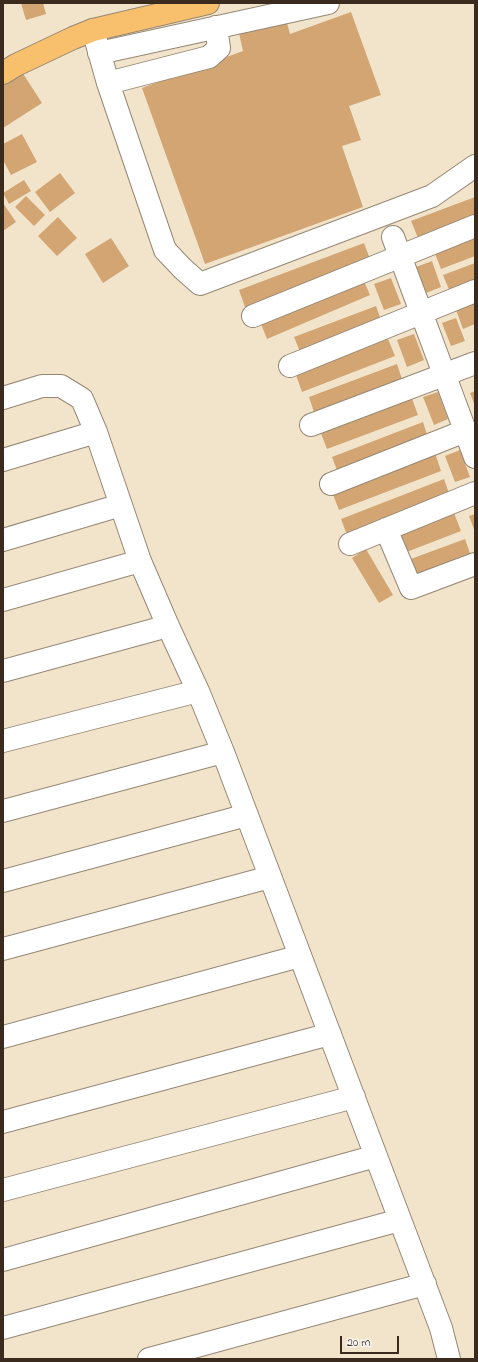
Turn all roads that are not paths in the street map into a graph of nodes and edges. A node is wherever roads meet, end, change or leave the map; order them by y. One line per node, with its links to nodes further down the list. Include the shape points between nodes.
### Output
1 (208, 3): 4 (main road)
2 (328, 3): 3 (street)
3 (216, 28): 5 (street); 7 (street, via 219,48 209,57)
4 (93, 30): 5 (street); 6 (main road, via 16,64)
5 (99, 53): 7 (street)
6 (3, 73)
7 (108, 83): 8 (street, via 165,250 200,284 432,196)
8 (475, 166)
9 (475, 226): 10 (street)
10 (396, 246): 12 (street); 13 (street)
11 (475, 291): 12 (street)
12 (421, 313): 15 (street); 16 (street)
13 (253, 316)
14 (475, 363): 16 (street)
15 (290, 366)
16 (444, 375): 18 (street); 20 (street)
17 (3, 398): 19 (street, via 42,386 62,386 82,399)
18 (311, 425)
19 (96, 432): 21 (street); 24 (street)
20 (471, 442): 22 (street)
21 (3, 460)
22 (331, 484)
23 (475, 492): 25 (street)
24 (122, 505): 26 (street); 28 (street)
25 (386, 529): 27 (street); 29 (street, via 411,588)
26 (3, 540)
27 (350, 544)
28 (140, 561): 30 (street); 31 (street)
29 (475, 564)
30 (3, 600)
31 (168, 626): 32 (street); 33 (street)
32 (3, 671)
33 (198, 691): 34 (street); 35 (street)
34 (3, 741)
35 (223, 752): 36 (street); 37 (street)
36 (3, 811)
37 (247, 815): 38 (street); 39 (street)
38 (270, 877): 40 (street); 41 (street)
39 (3, 881)
40 (3, 949)
41 (300, 956): 42 (street); 43 (street)
42 (330, 1034): 44 (street); 45 (street)
43 (3, 1037)
44 (354, 1097): 46 (street); 47 (street)
45 (3, 1122)
46 (376, 1156): 48 (street); 49 (street)
47 (3, 1190)
48 (400, 1220): 50 (street); 51 (street)
49 (3, 1260)
50 (425, 1284): 52 (street); 53 (street, via 441,1328)
51 (3, 1328)
52 (149, 1359)
53 (448, 1359)

